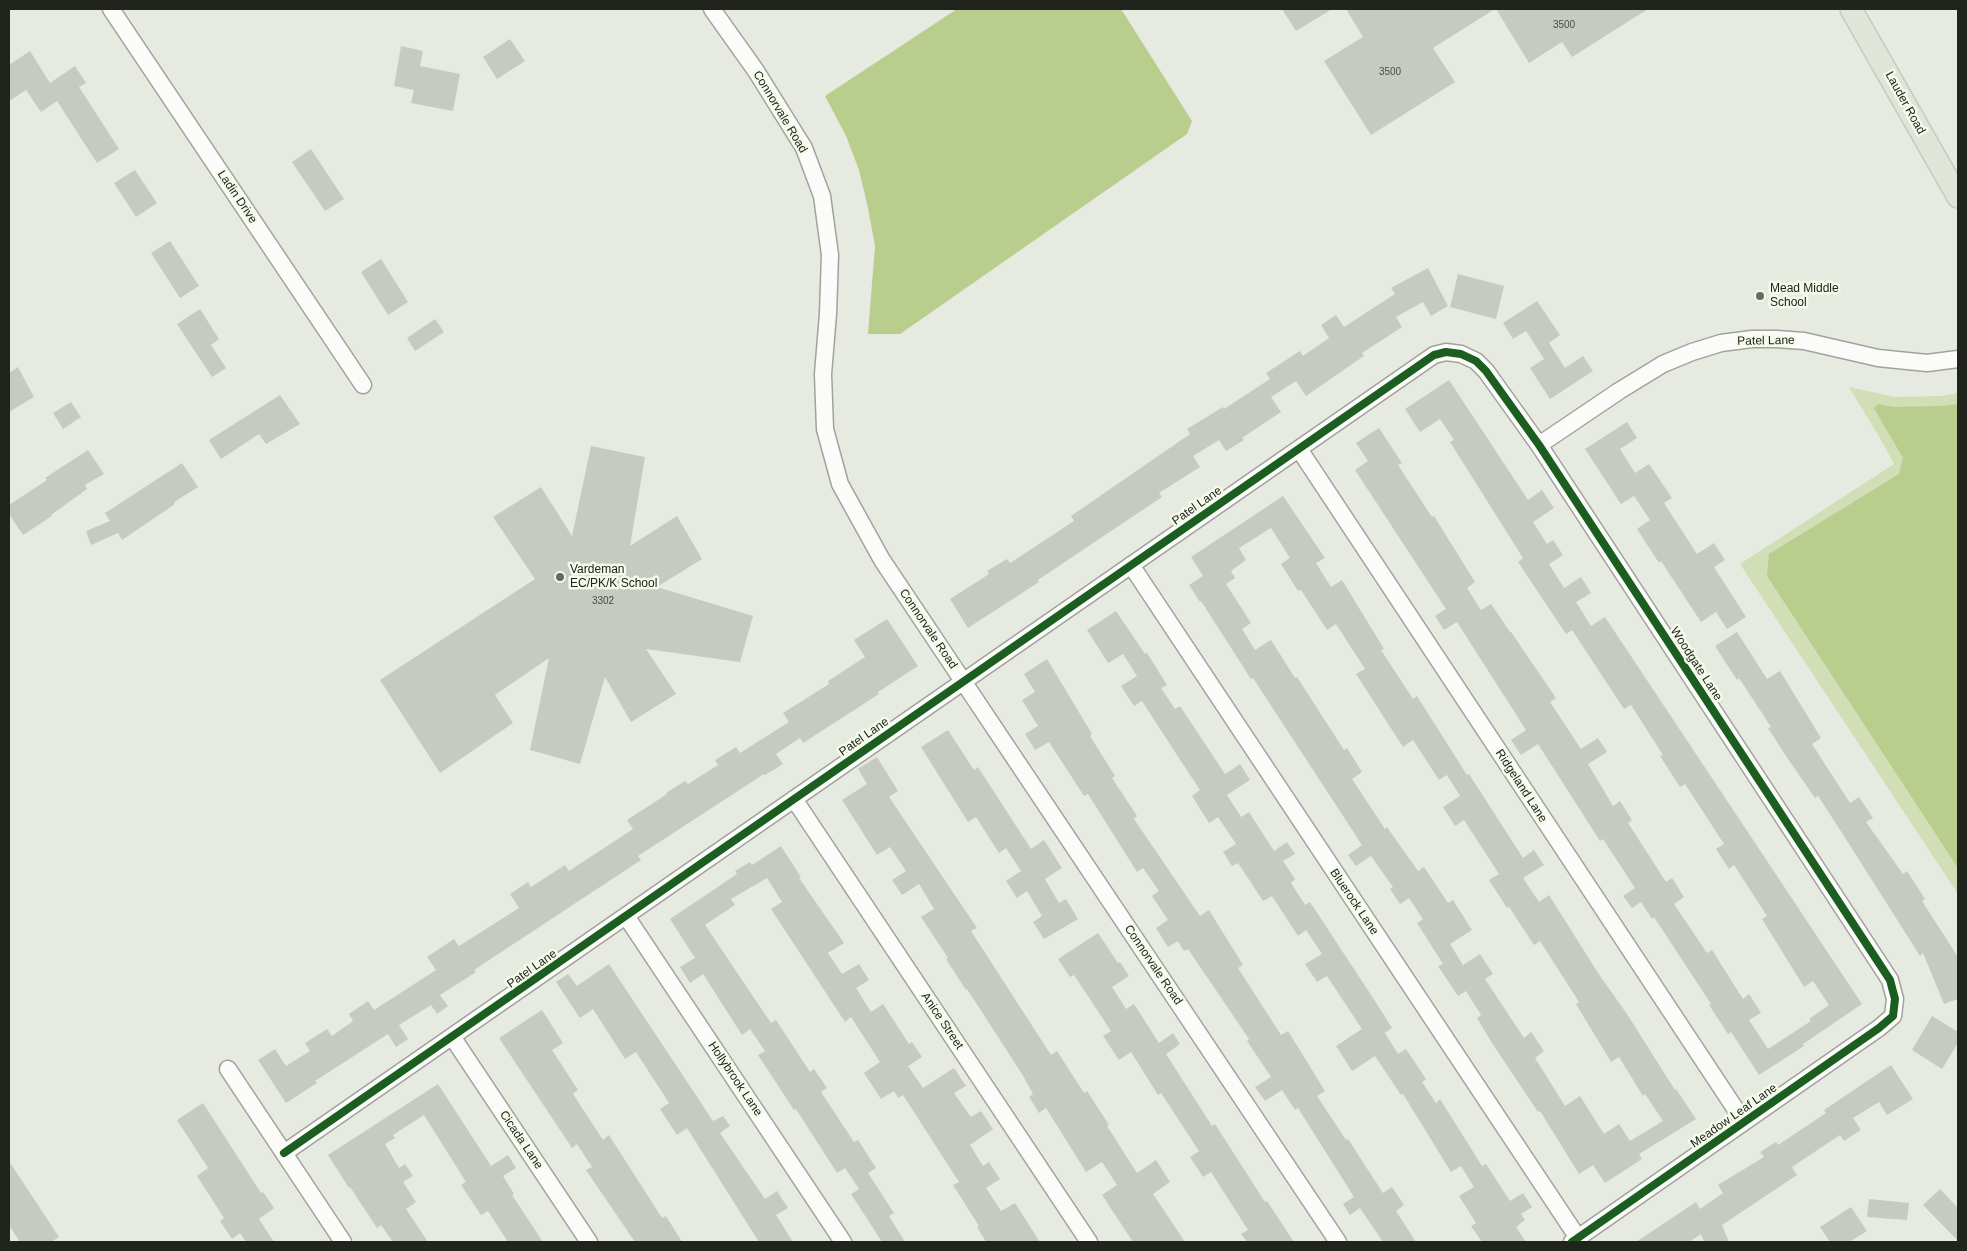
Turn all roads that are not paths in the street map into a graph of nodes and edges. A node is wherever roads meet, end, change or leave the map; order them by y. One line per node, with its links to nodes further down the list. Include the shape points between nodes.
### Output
1 (111, 9): 7 (street, Ladin Drive)
2 (712, 9): 11 (street, Connorvale Road, via 804,148 822,196 830,255 822,374 825,429 840,484 882,560)
3 (1851, 9): 4 (main road, Lauder Road)
4 (1958, 196)
5 (1461, 354): 8 (street, Woodgate Lane, via 1486,370); 9 (street, Patel Lane, via 1446,352 1434,355)
6 (1958, 359): 8 (street, Patel Lane, via 1927,363 1878,358 1804,341 1777,339 1722,343 1663,364)
7 (362, 385)
8 (1539, 445): 14 (street, Woodgate Lane, via 1890,980)
9 (1299, 449): 10 (street, Patel Lane); 17 (street, Ridgeland Lane)
10 (1131, 565): 11 (street, Patel Lane); 19 (street, Bluerock Lane)
11 (963, 682): 12 (street, Patel Lane); 24 (street, Connorvale Road)
12 (794, 799): 13 (street, Patel Lane); 23 (street, Anice Street)
13 (626, 916): 15 (street, Patel Lane); 22 (street, Hollybrook Lane)
14 (1895, 999): 17 (street, Meadow Leaf Lane, via 1893,1016 1879,1028)
15 (452, 1038): 18 (street, Patel Lane); 21 (street, Cicada Lane)
16 (228, 1069): 18 (street)
17 (1744, 1122): 19 (street, Meadow Leaf Lane)
18 (284, 1153): 20 (street)
19 (1575, 1240)
20 (343, 1242)
21 (589, 1242)
22 (843, 1242)
23 (1089, 1242)
24 (1338, 1242)

